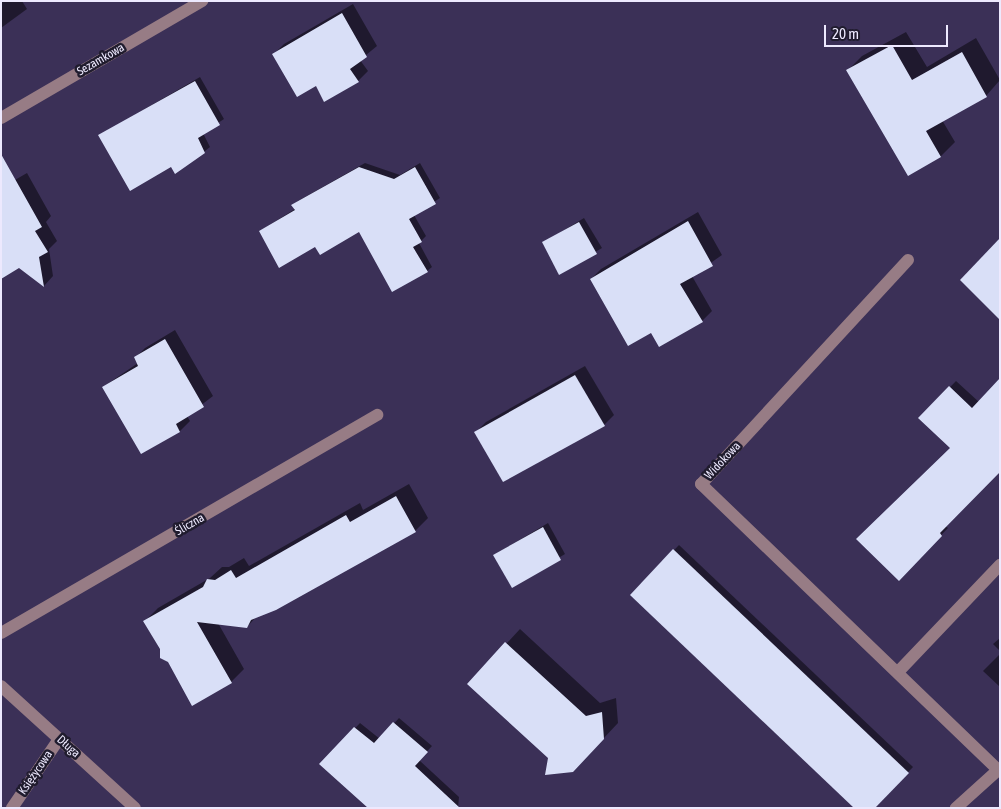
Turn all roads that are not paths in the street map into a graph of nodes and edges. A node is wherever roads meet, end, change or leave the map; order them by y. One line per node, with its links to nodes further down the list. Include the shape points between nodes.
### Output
1 (202, 1): 2 (street, Sezamkowa)
2 (1, 118)
3 (908, 260): 7 (street, Widokowa, via 701,484)
4 (377, 415): 6 (street, Śliczna)
5 (1000, 565): 7 (street)
6 (1, 633)
7 (898, 672): 12 (street, Widokowa, via 998,770)
8 (1, 686): 9 (street, Długa)
9 (59, 739): 10 (street, Księżycowa); 11 (street, Długa)
10 (12, 808)
11 (135, 808)
12 (956, 808)

